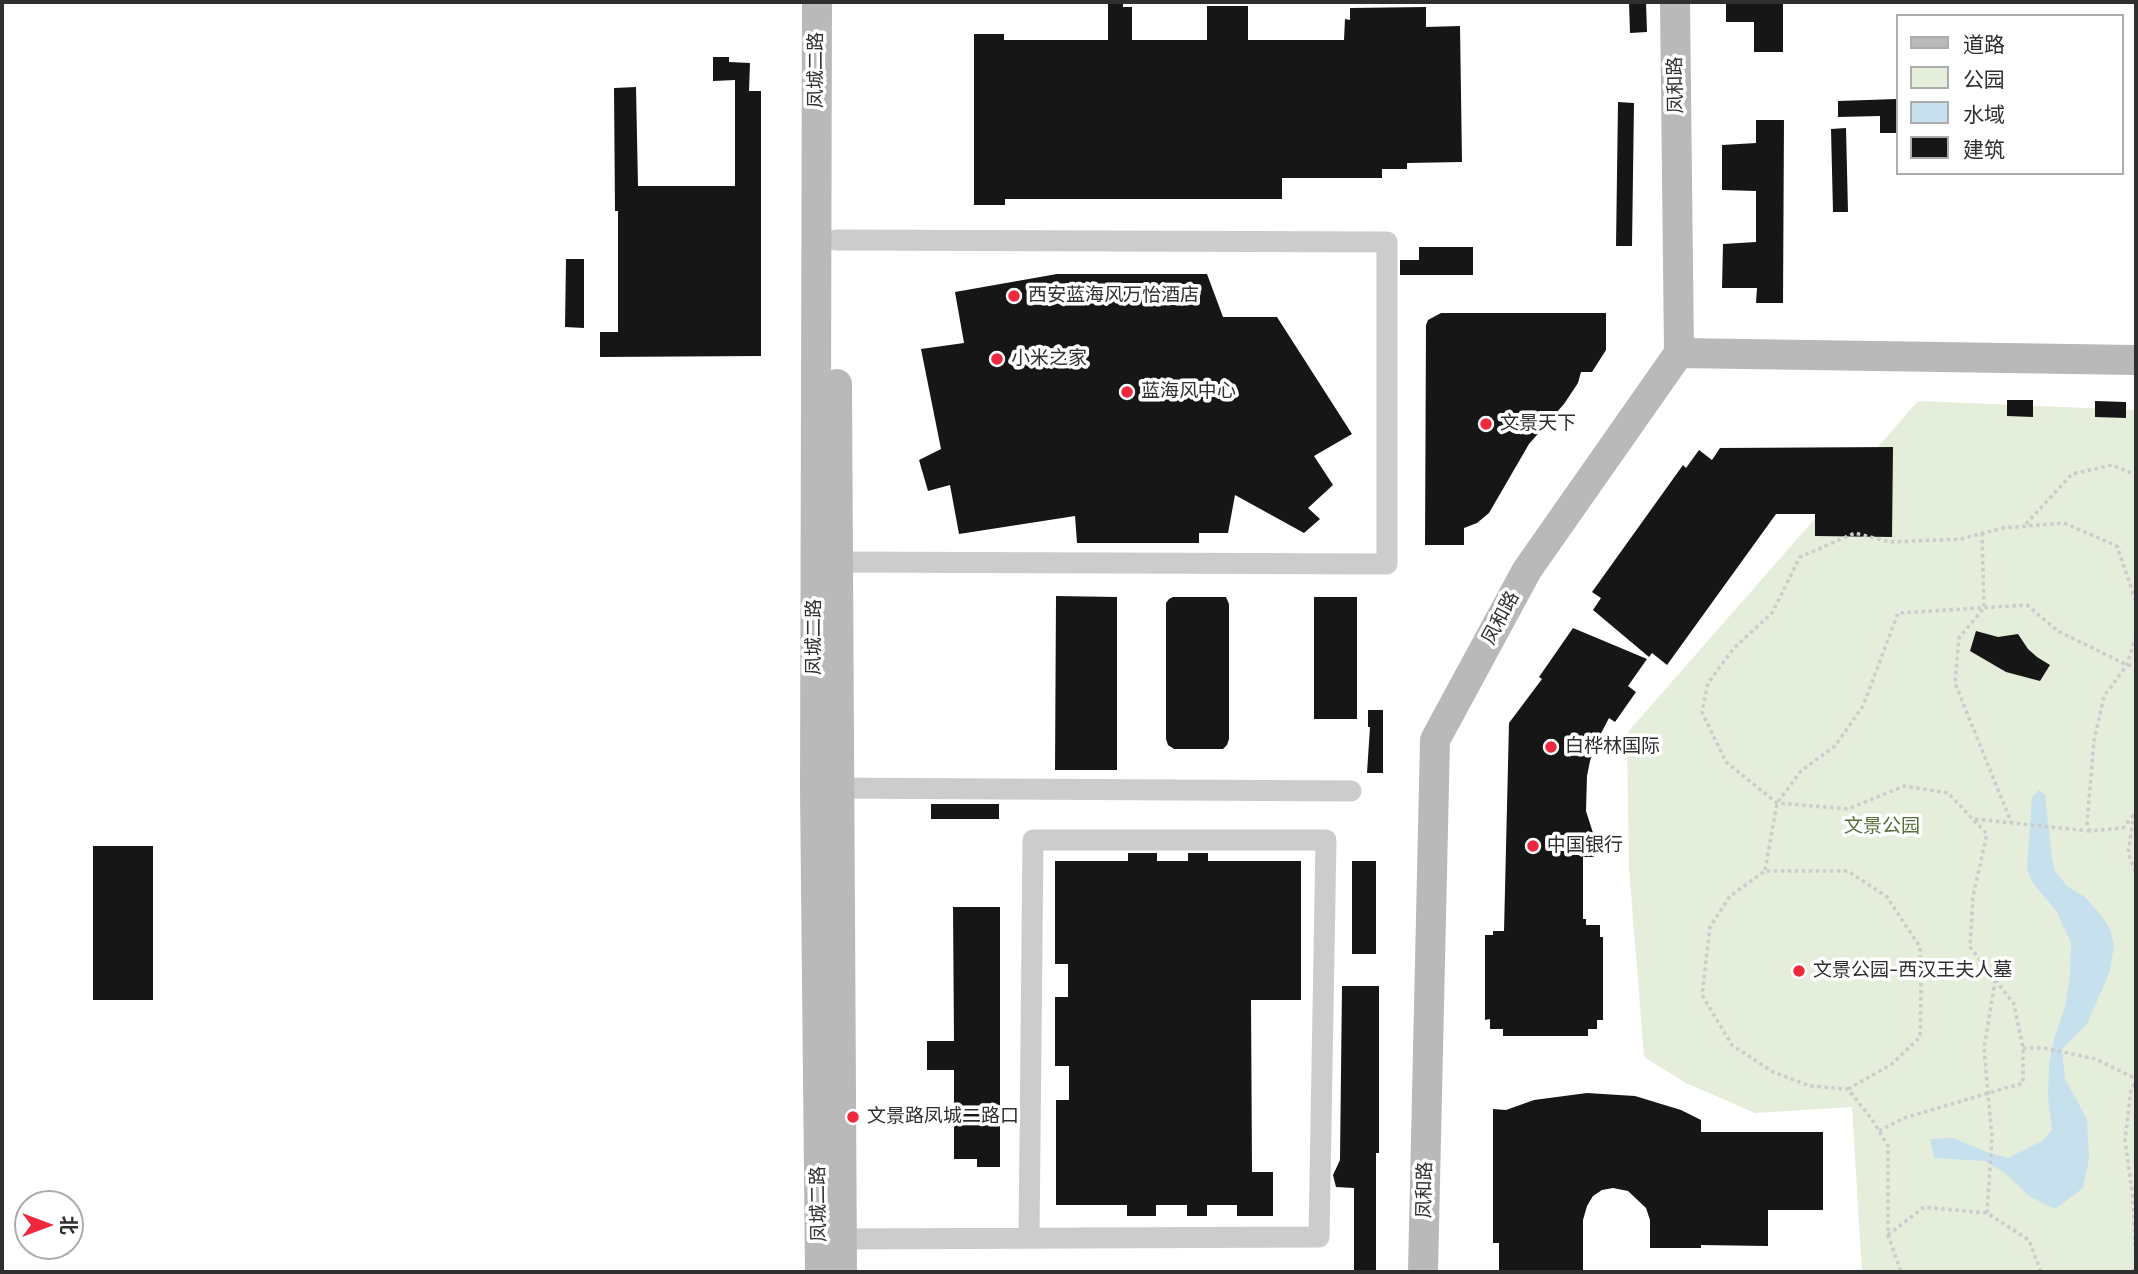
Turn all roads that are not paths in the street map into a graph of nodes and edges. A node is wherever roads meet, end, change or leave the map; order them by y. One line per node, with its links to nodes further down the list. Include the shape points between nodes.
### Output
1 (817, 2): 8 (main road, 凤城二路)
2 (837, 2): 4 (main road, 凤城二路)
3 (1675, 2): 5 (main road, 凤和路)
4 (836, 240): 7 (main road, 凤城二路); 7 (street, via 1387,242 1387,564)
5 (1679, 353): 6 (main road); 14 (main road, 凤和路, via 1527,570 1436,740)
6 (2136, 360)
7 (837, 562): 8 (main road, 凤城二路)
8 (827, 788): 9 (street); 11 (main road, 凤城二路); 12 (main road, 凤城二路)
9 (1351, 791)
10 (1029, 1238): 10 (street, via 1319,1237 1326,840 1033,840); 11 (street)
11 (842, 1239): 13 (main road, 凤城二路)
12 (820, 1272)
13 (842, 1272)
14 (1423, 1272)

